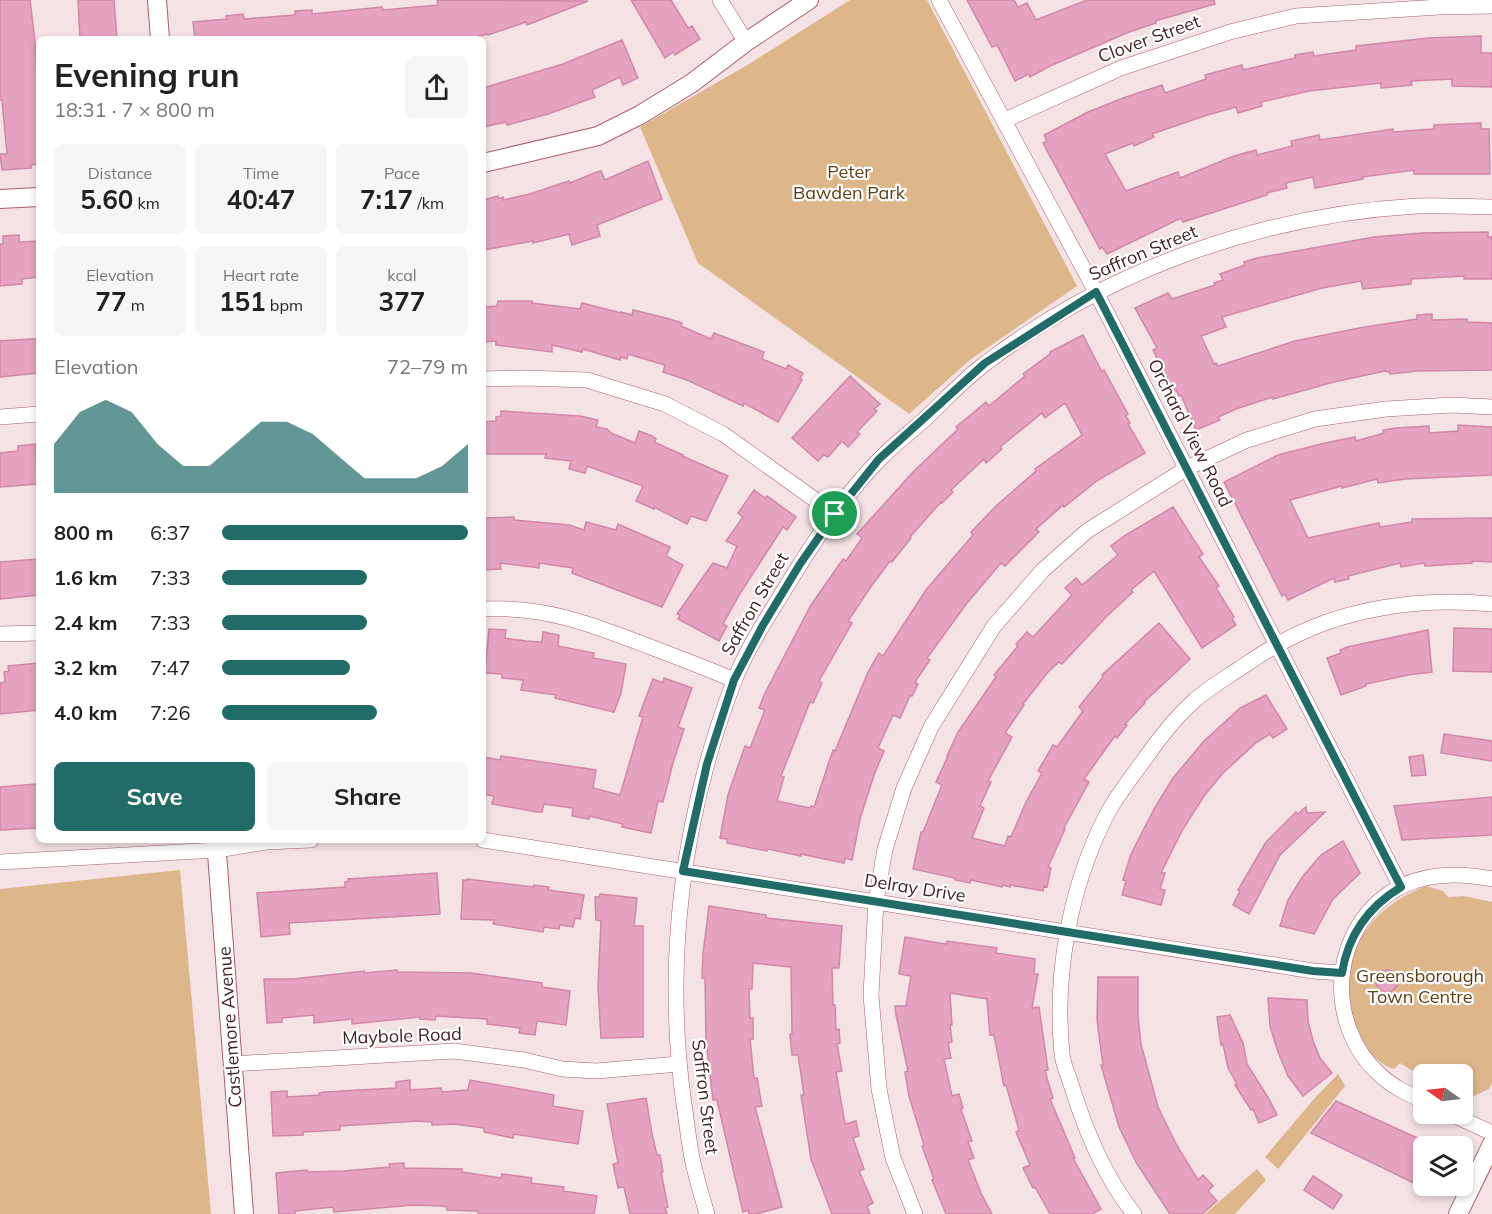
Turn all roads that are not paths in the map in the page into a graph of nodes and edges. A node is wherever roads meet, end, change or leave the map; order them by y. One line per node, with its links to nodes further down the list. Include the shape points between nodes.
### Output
1 (157, 0): 6 (street)
2 (720, 0): 7 (street)
3 (809, 0): 7 (street)
4 (939, 0): 8 (street, Orchard View Road)
5 (1492, 6): 8 (street, Clover Street, via 1296,16 1230,32 1121,68)
6 (160, 36)
7 (746, 42): 9 (street, via 692,83 598,136)
8 (1005, 120): 13 (street, Orchard View Road)
9 (486, 162)
10 (36, 197): 11 (street)
11 (0, 200)
12 (1492, 207): 13 (street, Saffron Street, via 1421,206 1308,220 1225,240)
13 (1096, 292): 18 (street, Orchard View Road); 19 (street, Saffron Street, via 985,363 879,459)
14 (486, 379): 19 (street, via 587,380 665,404 723,434)
15 (1492, 407): 18 (street, via 1386,409 1315,419 1247,440)
16 (36, 414): 17 (street)
17 (0, 417)
18 (1187, 468): 24 (street, Orchard View Road); 33 (street, via 1087,531 1042,570 994,626 931,728 904,788 885,849)
19 (835, 514): 25 (street, Saffron Street, via 800,564)
20 (1492, 604): 24 (street, via 1409,603 1360,613)
21 (486, 609): 25 (street, via 554,613)
22 (36, 633): 23 (street)
23 (0, 634)
24 (1277, 644): 32 (street, Orchard View Road); 34 (street, via 1194,700 1165,731 1107,814 1085,863)
25 (734, 680): 30 (street, Saffron Street, via 707,764)
26 (486, 840): 30 (street, Delray Drive)
27 (249, 843): 28 (street)
28 (216, 845): 29 (street); 36 (street, Castlemore Avenue)
29 (0, 862)
30 (683, 871): 33 (street, Delray Drive); 37 (street, Saffron Street, via 675,966)
31 (1492, 879): 32 (street, via 1446,874)
32 (1401, 887): 35 (street, via 1381,900 1359,925)
33 (876, 901): 34 (street, Delray Drive); 44 (street, via 871,995 879,1089 893,1158)
34 (1067, 933): 35 (street, Delray Drive); 45 (street, via 1060,988 1062,1056 1097,1153)
35 (1342, 973): 38 (street, via 1343,1010 1357,1048 1392,1085)
36 (232, 1064): 37 (street, Maybole Road, via 454,1051 596,1071); 42 (street, Castlemore Avenue)
37 (679, 1064): 43 (street, Saffron Street, via 692,1160)
38 (1413, 1096)
39 (1473, 1124): 40 (street)
40 (1492, 1133)
41 (1492, 1144): 46 (street)
42 (244, 1214)
43 (707, 1214)
44 (915, 1214)
45 (1134, 1214)
46 (1458, 1214)

